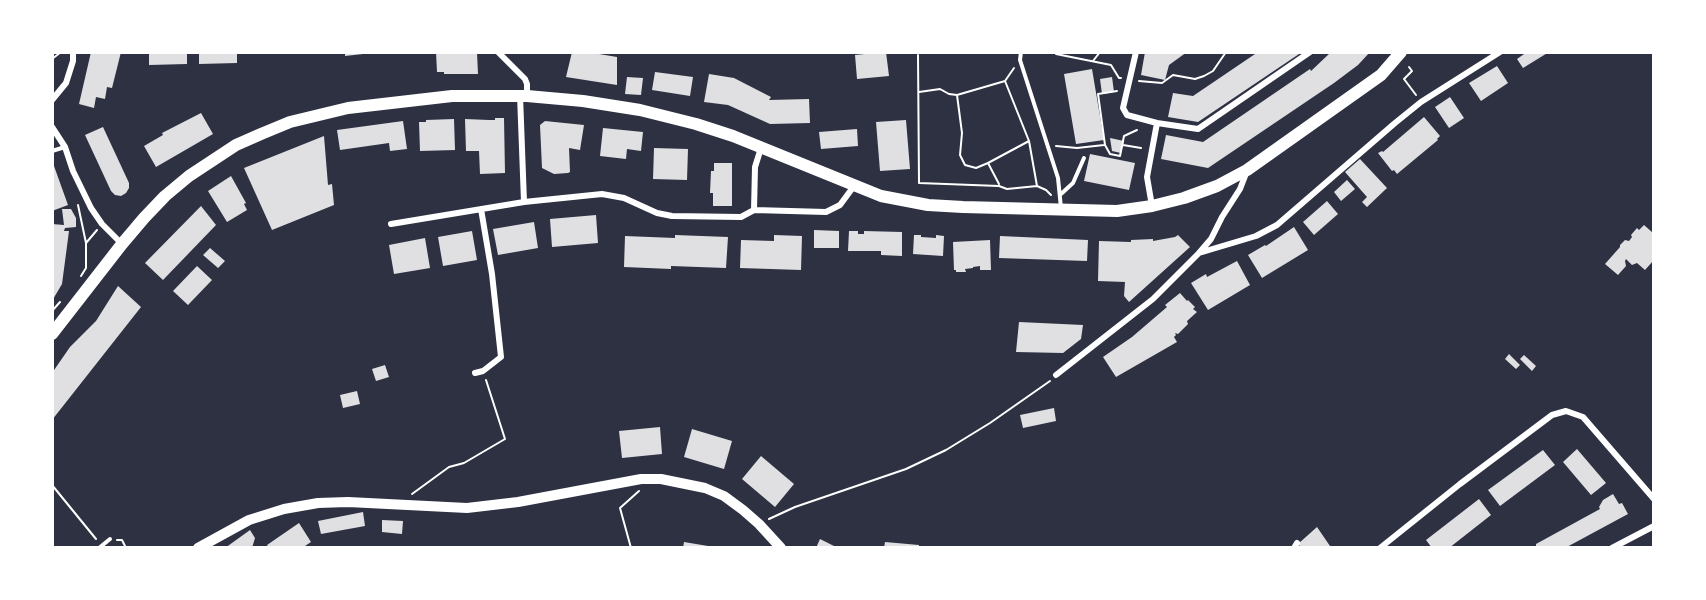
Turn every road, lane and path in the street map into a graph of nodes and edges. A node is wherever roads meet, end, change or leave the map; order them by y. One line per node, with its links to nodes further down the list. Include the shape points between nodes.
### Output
1 (61, 52): 13 (path)
2 (73, 52): 23 (street, via 66,83)
3 (498, 52): 21 (street, via 525,79)
4 (1021, 52): 14 (lane)
5 (1055, 52): 15 (path)
6 (1100, 52): 15 (path)
7 (1136, 52): 17 (street)
8 (1226, 52): 17 (path, via 1213,71 1195,79 1173,75 1162,83)
9 (1310, 52): 25 (street, via 1198,129)
10 (1401, 52): 38 (main road, via 1381,75)
11 (1500, 52): 24 (street)
12 (918, 55): 20 (path)
13 (52, 59)
14 (1020, 60): 18 (path); 29 (lane)
15 (1094, 61): 17 (path, via 1111,65 1119,78)
16 (1409, 67): 24 (path, via 1412,71 1404,79)
17 (1129, 80): 25 (street, via 1123,108 1127,115)
18 (1005, 81): 22 (path); 28 (path)
19 (1117, 91): 30 (path, via 1098,94)
20 (919, 92): 22 (path, via 940,89); 40 (path, via 919,183)
21 (523, 95): 33 (main road, via 640,110); 45 (street); 53 (main road, via 417,99 348,108 290,122 236,145 189,176 165,196)
22 (957, 95): 37 (path, via 962,133 960,154 965,165 976,168)
23 (52, 100)
24 (1422, 102): 54 (street, via 1277,225 1256,236)
25 (1157, 123): 46 (street, via 1147,177)
26 (52, 127): 32 (street)
27 (1137, 130): 31 (path, via 1124,136)
28 (1029, 141): 37 (path); 41 (path)
29 (1047, 145): 30 (path); 44 (lane)
30 (1105, 145): 31 (path, via 1110,154 1119,156)
31 (1122, 145): 34 (path)
32 (65, 147): 35 (lane); 42 (street)
33 (761, 147): 39 (main road); 48 (street, via 755,167)
34 (1141, 148)
35 (52, 151)
36 (1084, 158): 44 (lane, via 1073,183)
37 (988, 163): 40 (path)
38 (1247, 170): 46 (main road, via 1206,190); 54 (street, via 1240,189)
39 (854, 186): 48 (street, via 840,205 826,212); 49 (main road, via 928,205)
40 (999, 186): 41 (path)
41 (1037, 186): 43 (path)
42 (81, 188): 50 (street); 52 (path, via 76,195)
43 (1051, 195)
44 (1061, 195): 49 (lane)
45 (524, 201): 47 (street); 48 (street, via 602,194 672,216 741,217)
46 (1152, 206): 49 (main road, via 1117,211)
47 (481, 209): 51 (street); 59 (street, via 501,357)
48 (754, 210)
49 (1061, 210)
50 (102, 224): 52 (path); 53 (street)
51 (391, 224)
52 (86, 243): 55 (path, via 82,277)
53 (122, 244): 58 (main road)
54 (1199, 253): 61 (street, via 1153,299)
55 (89, 269)
56 (65, 298): 57 (path)
57 (52, 311)
58 (52, 334)
59 (483, 371): 60 (street); 65 (path, via 505,439 464,463 449,467)
60 (475, 374)
61 (1056, 375)
62 (1047, 385): 67 (path, via 946,450)
63 (52, 486): 69 (path)
64 (644, 488): 73 (path, via 620,507)
65 (412, 494)
66 (1653, 499): 75 (street, via 1583,417 1566,411 1552,415)
67 (759, 524): 72 (main road, via 724,496 705,488 641,479 467,508 348,502 284,508 249,520); 74 (main road)
68 (1653, 526): 76 (street)
69 (95, 539)
70 (110, 539): 71 (lane)
71 (99, 548)
72 (198, 548)
73 (631, 548)
74 (781, 548)
75 (1380, 548)
76 (1612, 548)

